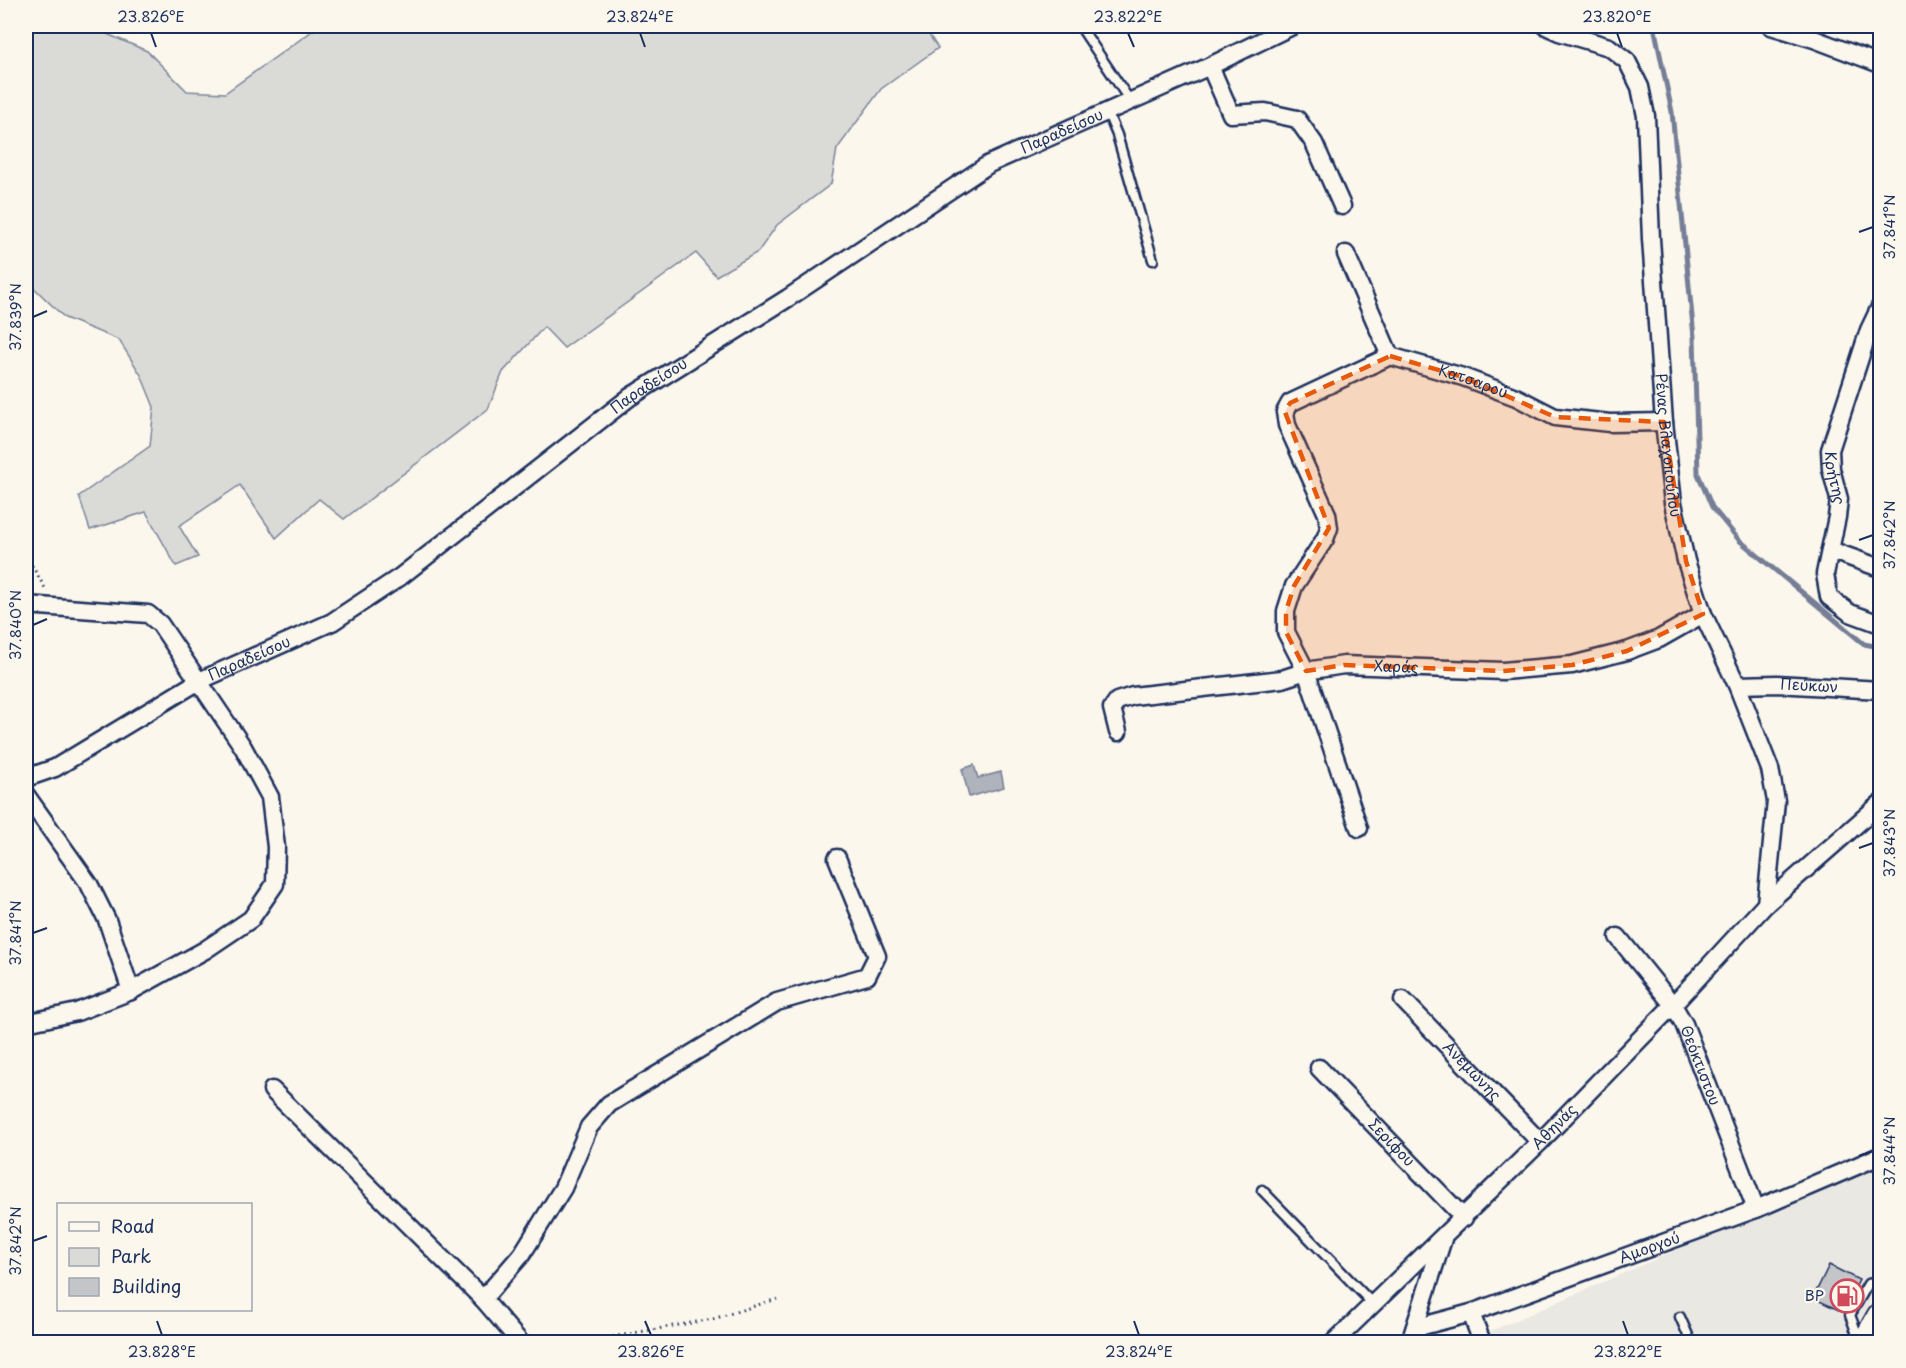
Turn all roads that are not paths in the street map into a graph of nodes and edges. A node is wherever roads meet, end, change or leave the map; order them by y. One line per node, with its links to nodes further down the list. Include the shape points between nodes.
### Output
1 (1080, 26): 7 (lane)
2 (1292, 26): 6 (street, Παραδείσου)
3 (1546, 26): 15 (street, Ρένας Βλαχοπούλου, via 1610,47 1627,61 1640,87 1646,116 1650,239)
4 (1771, 26): 5 (street)
5 (1881, 64)
6 (1210, 66): 7 (street, Παραδείσου); 9 (street, via 1231,114 1265,112 1297,119 1314,142)
7 (1130, 101): 8 (street, Παραδείσου)
8 (1107, 111): 11 (lane); 22 (street, Παραδείσου, via 988,164 833,269 630,397 400,577 332,622)
9 (1341, 206)
10 (1346, 254): 14 (street)
11 (1153, 260)
12 (1881, 307): 13 (street, Κρήτης)
13 (1875, 333): 16 (street, Κρήτης, via 1830,450 1839,499)
14 (1390, 356): 15 (street, Κατσαρού, via 1463,377 1555,417 1610,423); 21 (street, via 1290,403 1285,412 1287,425 1327,514 1329,528 1294,586 1286,611 1286,632)
15 (1664, 422): 19 (street, Ρένας Βλαχοπούλου, via 1673,503)
16 (1830, 550): 17 (street); 20 (street, Κρήτης, via 1824,574 1829,597 1850,613)
17 (1881, 568)
18 (26, 605): 22 (street, via 147,614 160,624)
19 (1703, 614): 21 (street, Χαράς, via 1659,639 1572,665 1503,671 1344,664); 23 (street, Ρένας Βλαχοπούλου)
20 (1881, 624)
21 (1306, 671): 25 (street, Χαράς, via 1282,679 1117,701 1112,708); 29 (street)
22 (199, 681): 26 (street, Παραδείσου, via 55,768); 33 (street, via 243,747 270,797 276,847 275,884 251,919)
23 (1737, 685): 24 (street, Πεύκων); 31 (street, Ρένας Βλαχοπούλου, via 1770,769 1776,801)
24 (1881, 690)
25 (1118, 732)
26 (26, 778)
27 (26, 795): 33 (street, via 89,884 107,920)
28 (1881, 804): 31 (street, Αθηνάς)
29 (1359, 828)
30 (837, 858): 46 (street, via 877,956 867,976 777,1002 609,1104 589,1126 563,1188 522,1254)
31 (1766, 904): 35 (street, Αθηνάς)
32 (1618, 937): 35 (street, Θεόκτιστου)
33 (131, 991): 36 (street, via 77,1012)
34 (1403, 1000): 39 (street, Ανεμώνης)
35 (1673, 1005): 39 (street, Αθηνάς); 42 (street, Θεόκτιστου, via 1684,1024)
36 (26, 1023)
37 (1319, 1068): 43 (street, Σερίφου)
38 (272, 1090): 46 (street)
39 (1540, 1142): 43 (street, Αθηνάς)
40 (1881, 1156): 42 (street, Αμοργού)
41 (1262, 1190): 47 (lane)
42 (1756, 1209): 48 (street, Αμοργού)
43 (1464, 1218): 44 (street, Αθηνάς)
44 (1445, 1235): 47 (street, Αθηνάς); 51 (street)
45 (1881, 1282): 56 (lane, via 1868,1284 1850,1315)
46 (483, 1299): 52 (street)
47 (1373, 1304): 53 (street, Αθηνάς)
48 (1471, 1313): 51 (street, Αμοργού); 54 (street)
49 (1680, 1317): 55 (lane)
50 (1881, 1317): 57 (main road)
51 (1412, 1335)
52 (520, 1342)
53 (1334, 1342)
54 (1482, 1342)
55 (1691, 1342)
56 (1860, 1342)
57 (1866, 1342)

